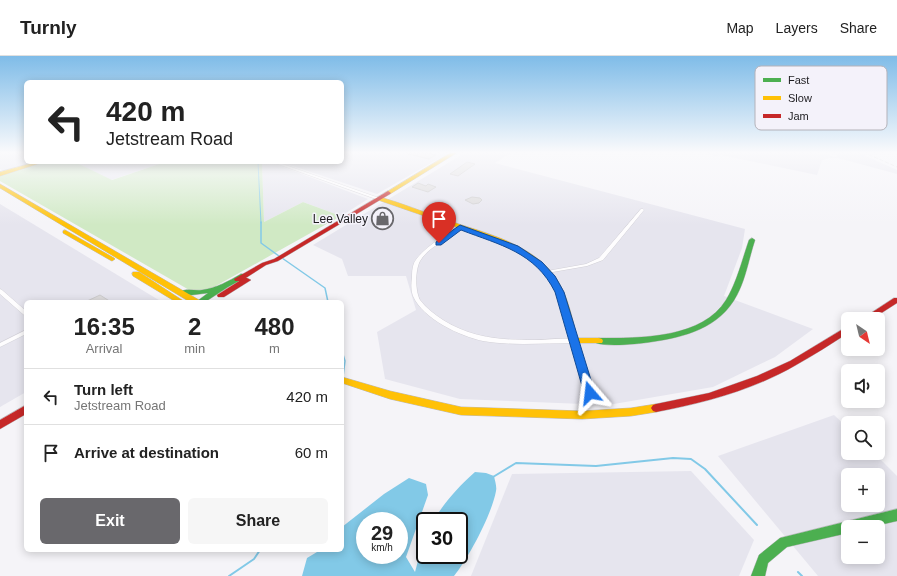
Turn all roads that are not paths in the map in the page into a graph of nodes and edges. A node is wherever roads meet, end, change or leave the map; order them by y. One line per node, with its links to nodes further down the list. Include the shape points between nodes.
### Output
1 (315, 176): 5 (street)
2 (417, 176): 5 (main road)
3 (0, 186): 12 (main road)
4 (0, 194): 14 (main road)
5 (380, 199): 7 (main road); 9 (main road)
6 (642, 210): 10 (street, via 601,258 588,265)
7 (460, 227): 10 (main road, via 516,248 539,263); 23 (street, via 417,262 413,286 416,297 426,309 442,322 484,339)
8 (752, 240): 23 (main road, via 731,297 722,312 708,323 691,331 668,336 618,341)
9 (276, 260): 11 (main road); 17 (main road, via 269,267)
10 (547, 272): 23 (main road, via 560,292)
11 (244, 276): 12 (main road, via 200,294); 16 (main road)
12 (176, 290): 15 (main road)
13 (0, 291): 19 (street)
14 (178, 300)
15 (193, 300)
16 (203, 300)
17 (213, 300)
18 (897, 300): 20 (main road)
19 (24, 312)
20 (877, 312)
21 (24, 333): 24 (street)
22 (841, 334): 25 (main road, via 792,363 743,386 678,405 631,412 582,415 461,411 390,395)
23 (574, 341): 26 (street)
24 (0, 345)
25 (344, 381)
26 (591, 398)
27 (24, 410): 28 (main road)
28 (0, 425)
29 (897, 515): 30 (main road, via 784,542 763,559)
30 (758, 576)

